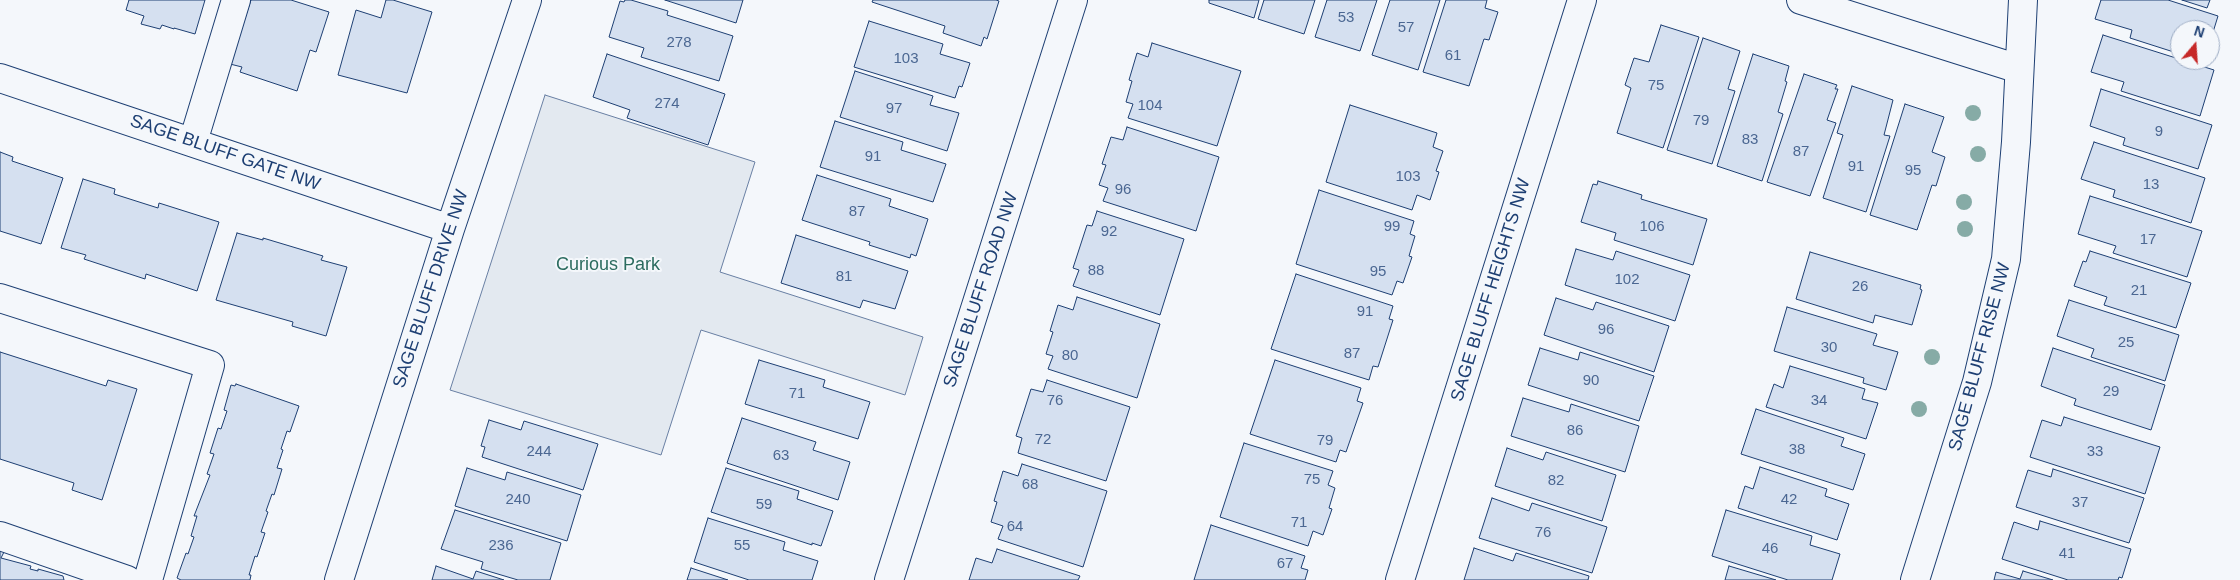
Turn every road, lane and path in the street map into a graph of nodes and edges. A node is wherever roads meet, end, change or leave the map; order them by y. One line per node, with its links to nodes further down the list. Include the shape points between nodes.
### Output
1 (236, 0): 9 (street)
2 (527, 0): 10 (street, SAGE BLUFF DRIVE NW)
3 (1073, 0): 16 (street, SAGE BLUFF ROAD NW)
4 (1582, 0): 17 (street, SAGE BLUFF HEIGHTS NW)
5 (1801, 0): 7 (street)
6 (2023, 0): 7 (street, SAGE BLUFF RISE NW)
7 (2019, 69): 18 (street, SAGE BLUFF RISE NW, via 2006,259 1977,382)
8 (0, 78): 9 (street, SAGE BLUFF GATE NW)
9 (192, 142): 10 (street, SAGE BLUFF GATE NW)
10 (450, 229): 15 (street, SAGE BLUFF DRIVE NW)
11 (0, 298): 14 (street, via 210,365)
12 (0, 536): 13 (street)
13 (127, 580)
14 (148, 580)
15 (339, 580)
16 (889, 580)
17 (1400, 580)
18 (1915, 580)

